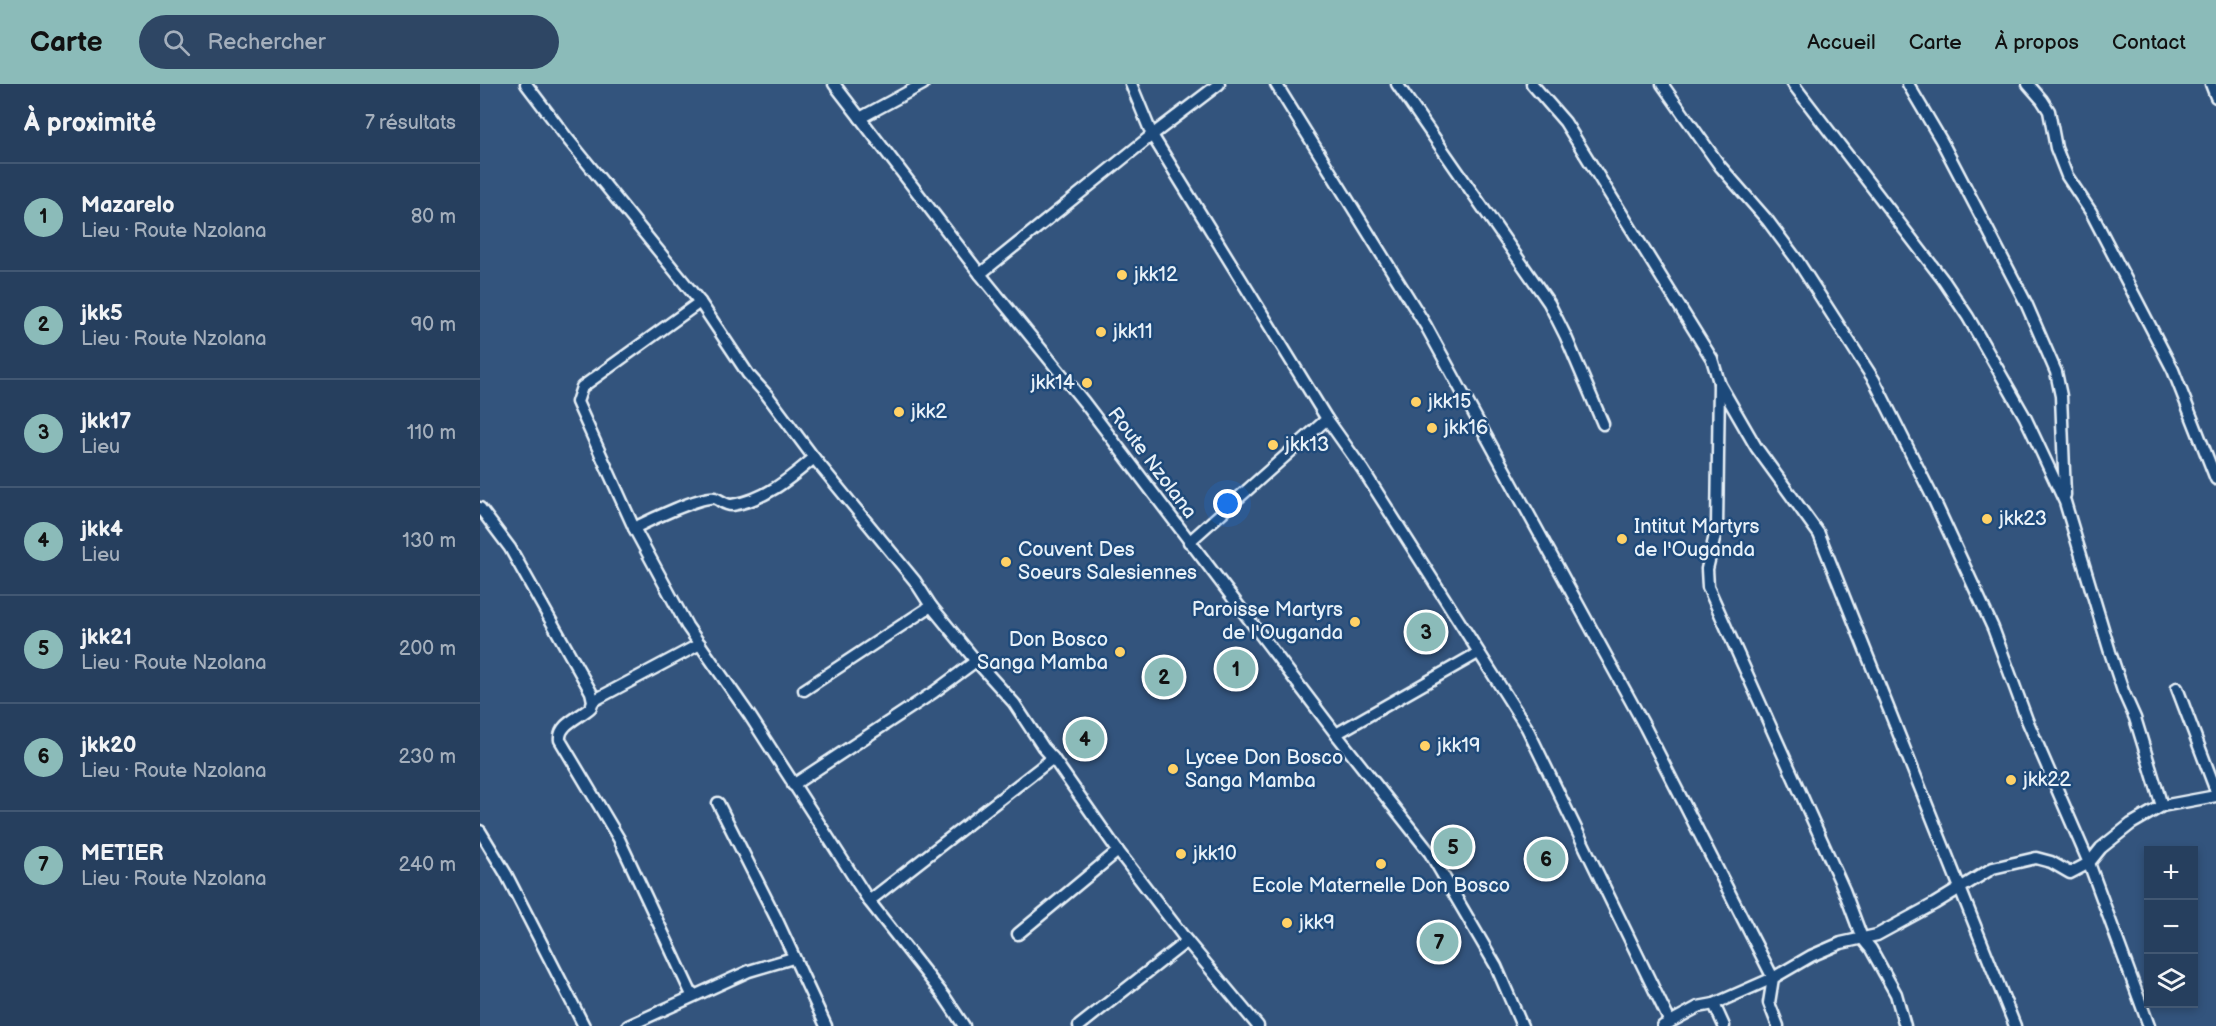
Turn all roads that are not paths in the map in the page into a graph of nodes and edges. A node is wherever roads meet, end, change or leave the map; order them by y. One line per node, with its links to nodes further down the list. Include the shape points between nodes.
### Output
1 (526, 84): 18 (street)
2 (834, 84): 15 (street, Route Nzolana)
3 (923, 84): 15 (street)
4 (1131, 84): 16 (street)
5 (1219, 84): 16 (street)
6 (1276, 84): 51 (street, via 1426,326 1645,727)
7 (1397, 84): 21 (street, via 1549,303)
8 (1532, 84): 19 (street, via 1565,122 1701,338 1713,359)
9 (1662, 84): 44 (street, via 1720,166 1797,260 1874,380 1993,628)
10 (1793, 84): 24 (street, via 1950,290 2025,417)
11 (1908, 84): 24 (street, via 2026,303 2056,372 2061,396)
12 (2028, 84): 23 (street, via 2049,111 2056,148 2067,176 2091,212 2173,370)
13 (2211, 84): 14 (street)
14 (2216, 97)
15 (860, 118): 17 (street, Route Nzolana)
16 (1152, 135): 17 (street); 20 (street)
17 (980, 274): 27 (street, Route Nzolana, via 1084,402)
18 (700, 302): 22 (street, via 748,374); 26 (street, via 578,393 577,402)
19 (1719, 382): 45 (street, via 1756,447 1818,534); 48 (street, via 1717,527 1707,569 1708,587 1844,890)
20 (1327, 419): 27 (street); 30 (street)
21 (1603, 424)
22 (814, 458): 26 (street, via 763,496 732,505 707,499); 28 (street, via 915,580)
23 (2216, 479)
24 (2065, 502): 41 (street)
25 (480, 508): 34 (street, via 510,548)
26 (634, 528): 29 (street)
27 (1189, 542): 35 (street, Route Nzolana)
28 (931, 606): 31 (street); 33 (street)
29 (700, 644): 34 (street); 37 (street)
30 (1478, 653): 35 (street); 54 (street, via 1527,728)
31 (976, 661): 36 (street, via 1014,703); 37 (street)
32 (2177, 688): 38 (street)
33 (804, 690)
34 (593, 701): 52 (street, via 584,714 562,729 560,740 619,839)
35 (1336, 734): 61 (street, Route Nzolana, via 1430,853 1496,966)
36 (1053, 758): 43 (street); 46 (street)
37 (793, 785): 46 (street)
38 (2216, 791)
39 (2216, 796): 41 (street)
40 (718, 803): 50 (street)
41 (2162, 806): 44 (street, via 2131,824)
42 (480, 831): 55 (street)
43 (1118, 851): 47 (street); 49 (street)
44 (2088, 863): 45 (street, via 2070,873 2036,858 1993,868); 66 (street)
45 (1961, 886): 48 (street, via 1887,930); 65 (street)
46 (869, 901): 58 (street)
47 (1018, 934)
48 (1862, 939): 51 (street, via 1841,943); 64 (street, via 1896,994)
49 (1187, 941): 59 (street); 60 (street)
50 (793, 958): 52 (street, via 749,971); 57 (street)
51 (1773, 978): 53 (street); 63 (street, via 1769,1003)
52 (693, 995): 56 (street)
53 (1714, 1004): 54 (street, via 1698,1007); 62 (street)
54 (1666, 1024)
55 (584, 1026)
56 (628, 1026)
57 (826, 1026)
58 (964, 1026)
59 (1079, 1026)
60 (1258, 1026)
61 (1522, 1026)
62 (1724, 1026)
63 (1778, 1026)
64 (1905, 1026)
65 (2015, 1026)
66 (2149, 1026)

